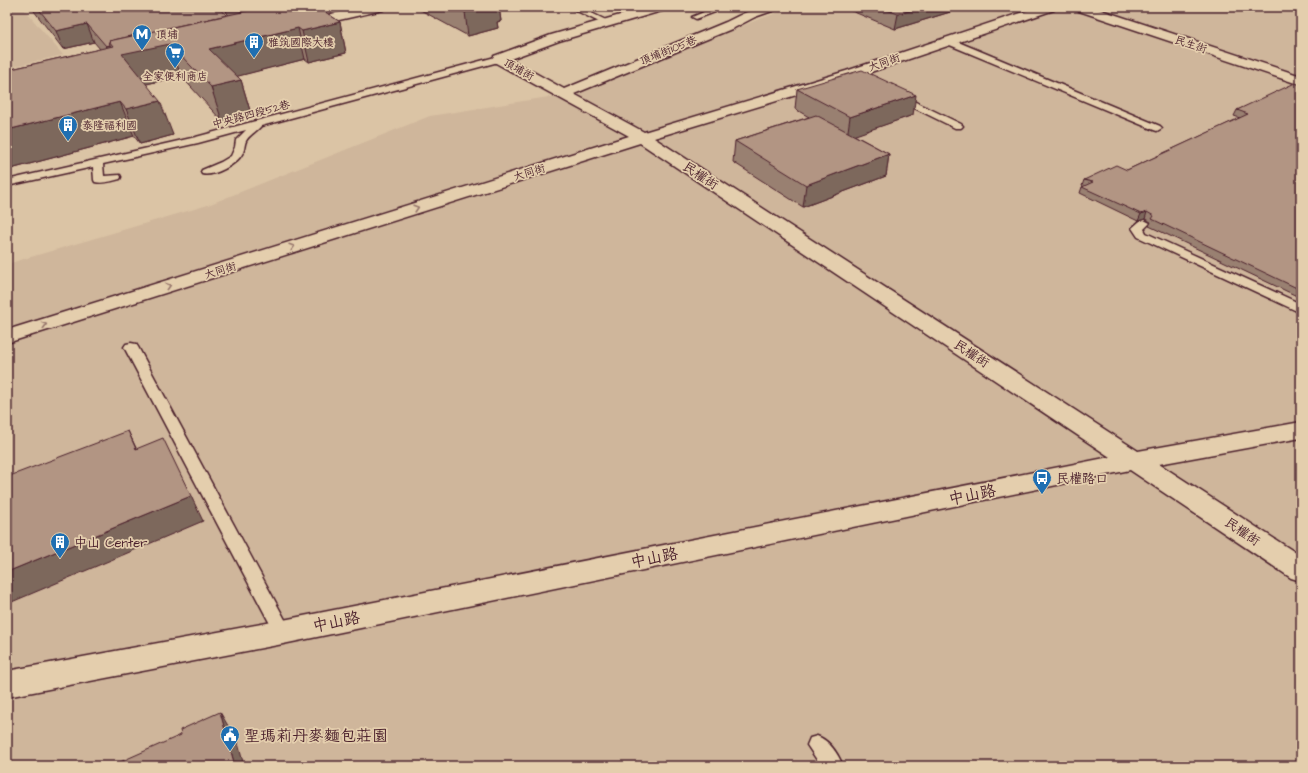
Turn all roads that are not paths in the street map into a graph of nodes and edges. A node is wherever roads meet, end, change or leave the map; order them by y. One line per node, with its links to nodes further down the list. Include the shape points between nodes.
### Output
1 (339, 7): 2 (street, via 295,22)
2 (379, 7)
3 (573, 7): 10 (lane)
4 (661, 7): 10 (street, 頂埔街)
5 (698, 7): 9 (lane, via 711,12)
6 (771, 7): 15 (street, 頂埔街105巷)
7 (1050, 7): 11 (street, 大同街)
8 (1080, 7): 13 (street, 民生街)
9 (696, 17)
10 (606, 22): 12 (street, 頂埔街)
11 (948, 41): 18 (lane); 19 (street, 大同街, via 858,77)
12 (499, 59): 15 (street, 頂埔街); 16 (lane, 中央路四段52巷)
13 (1301, 81)
14 (886, 91): 17 (lane)
15 (565, 93): 19 (street, 頂埔街)
16 (258, 124): 20 (lane, 中央路四段52巷); 21 (lane, via 245,135 241,150 229,163)
17 (958, 126)
18 (1157, 128)
19 (642, 137): 26 (street, 大同街, one-way to 19); 29 (street, 民權街)
20 (98, 163): 22 (lane, via 99,180); 23 (lane, 中央路四段52巷)
21 (206, 172)
22 (116, 177)
23 (7, 184)
24 (1144, 223): 25 (lane, via 1138,228 1142,234)
25 (1301, 309)
26 (7, 337)
27 (131, 347): 31 (lane)
28 (1301, 430): 29 (street, 中山路)
29 (1136, 460): 30 (street, 民權街); 31 (street, 中山路)
30 (1301, 570)
31 (283, 632): 32 (street, 中山路)
32 (7, 684)
33 (817, 745): 34 (lane)
34 (832, 766)

